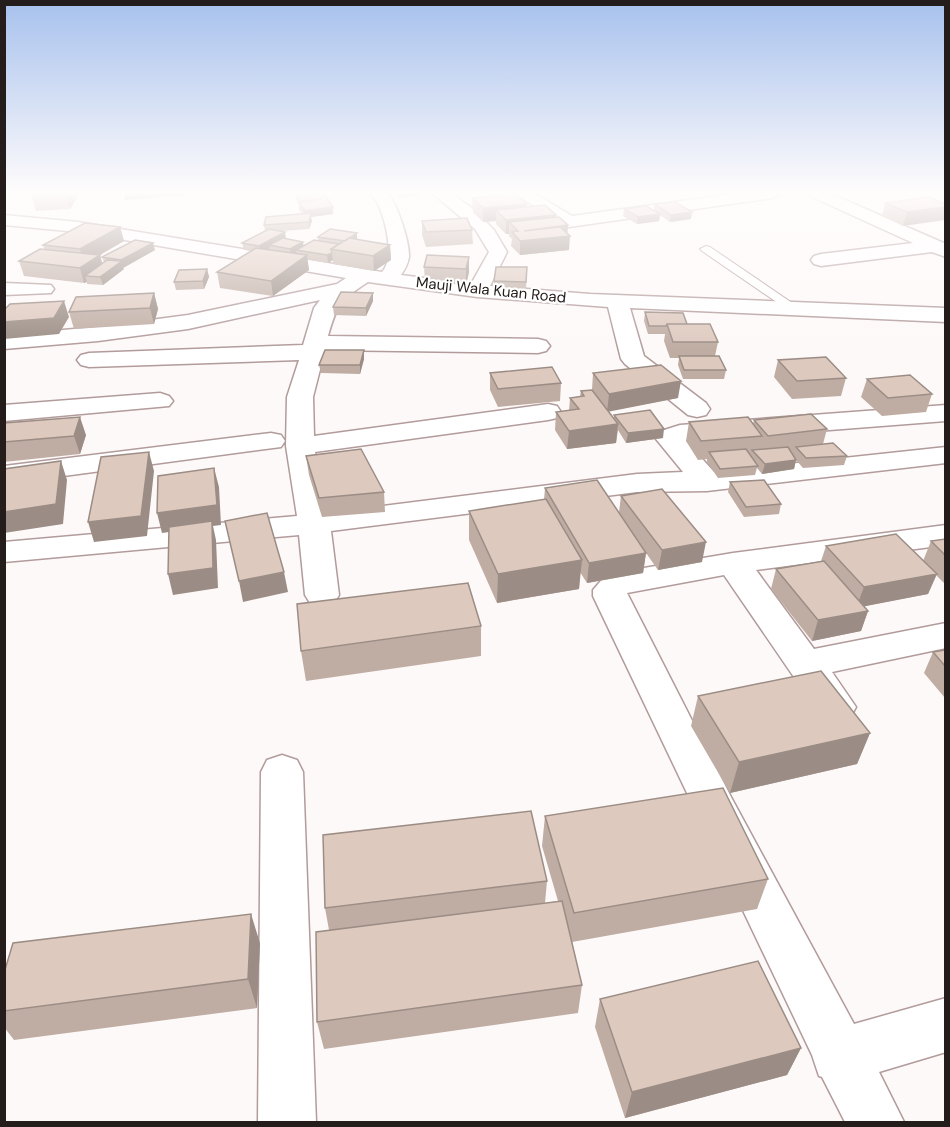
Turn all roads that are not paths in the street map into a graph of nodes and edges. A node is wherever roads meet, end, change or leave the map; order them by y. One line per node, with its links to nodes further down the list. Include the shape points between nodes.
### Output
1 (189, 246): 7 (street, Mauji Wala Kuan Road)
2 (398, 246): 7 (street, via 400,259 396,270)
3 (496, 246): 11 (street, via 498,252)
4 (940, 248): 6 (street)
5 (706, 249): 13 (lane)
6 (821, 260)
7 (376, 277): 10 (street); 11 (street, Mauji Wala Kuan Road)
8 (4, 289): 9 (street)
9 (44, 289)
10 (343, 289): 15 (street, via 188,322); 18 (street, via 325,308)
11 (477, 291): 12 (street, Mauji Wala Kuan Road)
12 (617, 301): 13 (street, Mauji Wala Kuan Road); 21 (street, via 633,359)
13 (795, 309): 14 (street, Mauji Wala Kuan Road)
14 (945, 315)
15 (99, 334): 16 (street); 19 (street)
16 (4, 342)
17 (538, 346): 18 (street)
18 (315, 347): 19 (street); 25 (street)
19 (78, 383): 20 (street); 23 (street)
20 (160, 401)
21 (697, 409)
22 (548, 412): 25 (street)
23 (4, 413)
24 (945, 413): 28 (street, via 671,436)
25 (286, 443): 27 (street); 29 (street)
26 (945, 455): 28 (street)
27 (4, 474)
28 (707, 482): 29 (street, via 637,483)
29 (314, 524): 31 (street); 33 (street)
30 (945, 534): 32 (street)
31 (4, 552)
32 (733, 563): 35 (street); 39 (street, via 617,584 610,590 610,596)
33 (322, 595)
34 (945, 635): 35 (street)
35 (806, 664): 36 (street)
36 (836, 707)
37 (282, 772): 40 (street)
38 (945, 1025): 39 (street)
39 (839, 1056): 41 (street)
40 (287, 1122)
41 (875, 1122)

